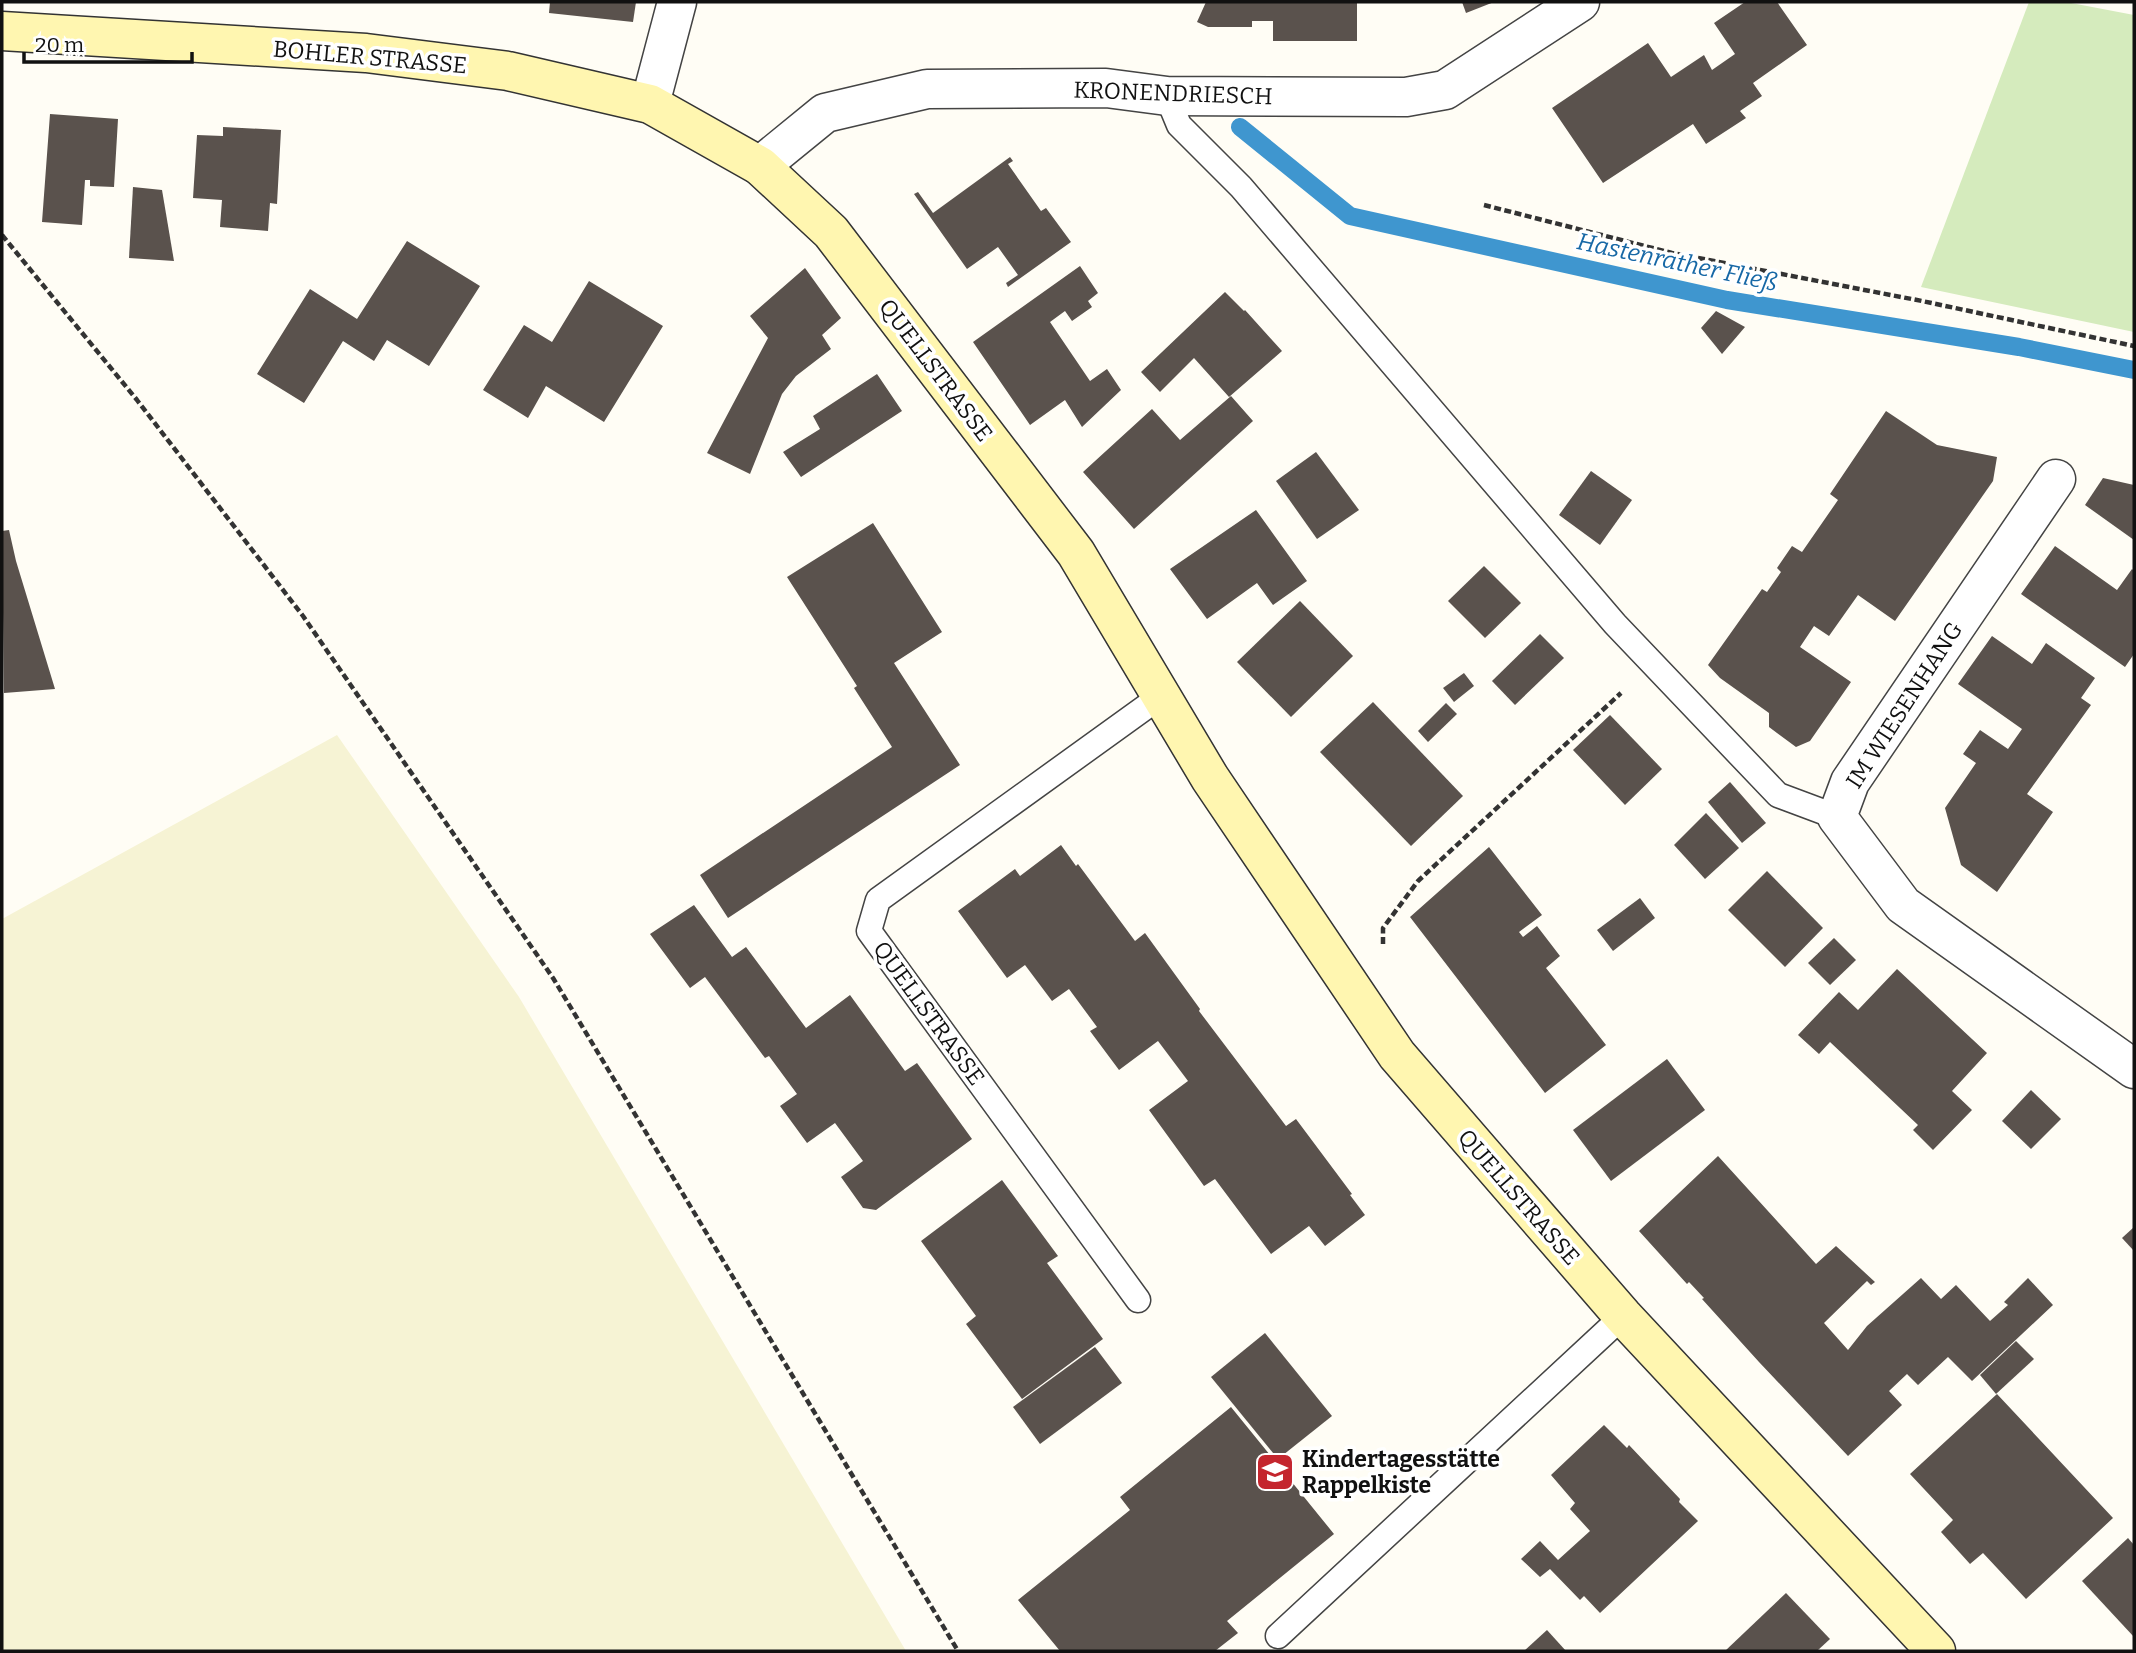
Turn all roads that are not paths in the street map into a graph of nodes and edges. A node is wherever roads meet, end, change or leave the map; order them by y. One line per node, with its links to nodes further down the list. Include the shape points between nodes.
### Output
1 (677, 2): 5 (street)
2 (1580, 2): 4 (street, KRONENDRIESCH, via 1445,90 1406,97)
3 (2, 31): 5 (main road, BOHLER STRASSE, via 366,53 508,71)
4 (1167, 96): 6 (street, KRONENDRIESCH, via 1106,88 927,89 825,113); 9 (lane, via 1179,125 1241,187 1652,664 1778,794)
5 (650, 104): 6 (main road, QUELLSTRASSE)
6 (761, 166): 8 (main road, QUELLSTRASSE, via 831,232 1076,553)
7 (2056, 479): 9 (street, IM WIESENHANG, via 1850,782)
8 (1161, 696): 11 (lane, QUELLSTRASSE, via 878,900 869,931); 12 (main road, QUELLSTRASSE, via 1210,778 1397,1055)
9 (1837, 817): 10 (street, IM WIESENHANG, via 1903,905)
10 (2134, 1069)
11 (1139, 1300)
12 (1623, 1316): 13 (lane); 14 (main road, QUELLSTRASSE)
13 (1279, 1636)
14 (1936, 1651)

